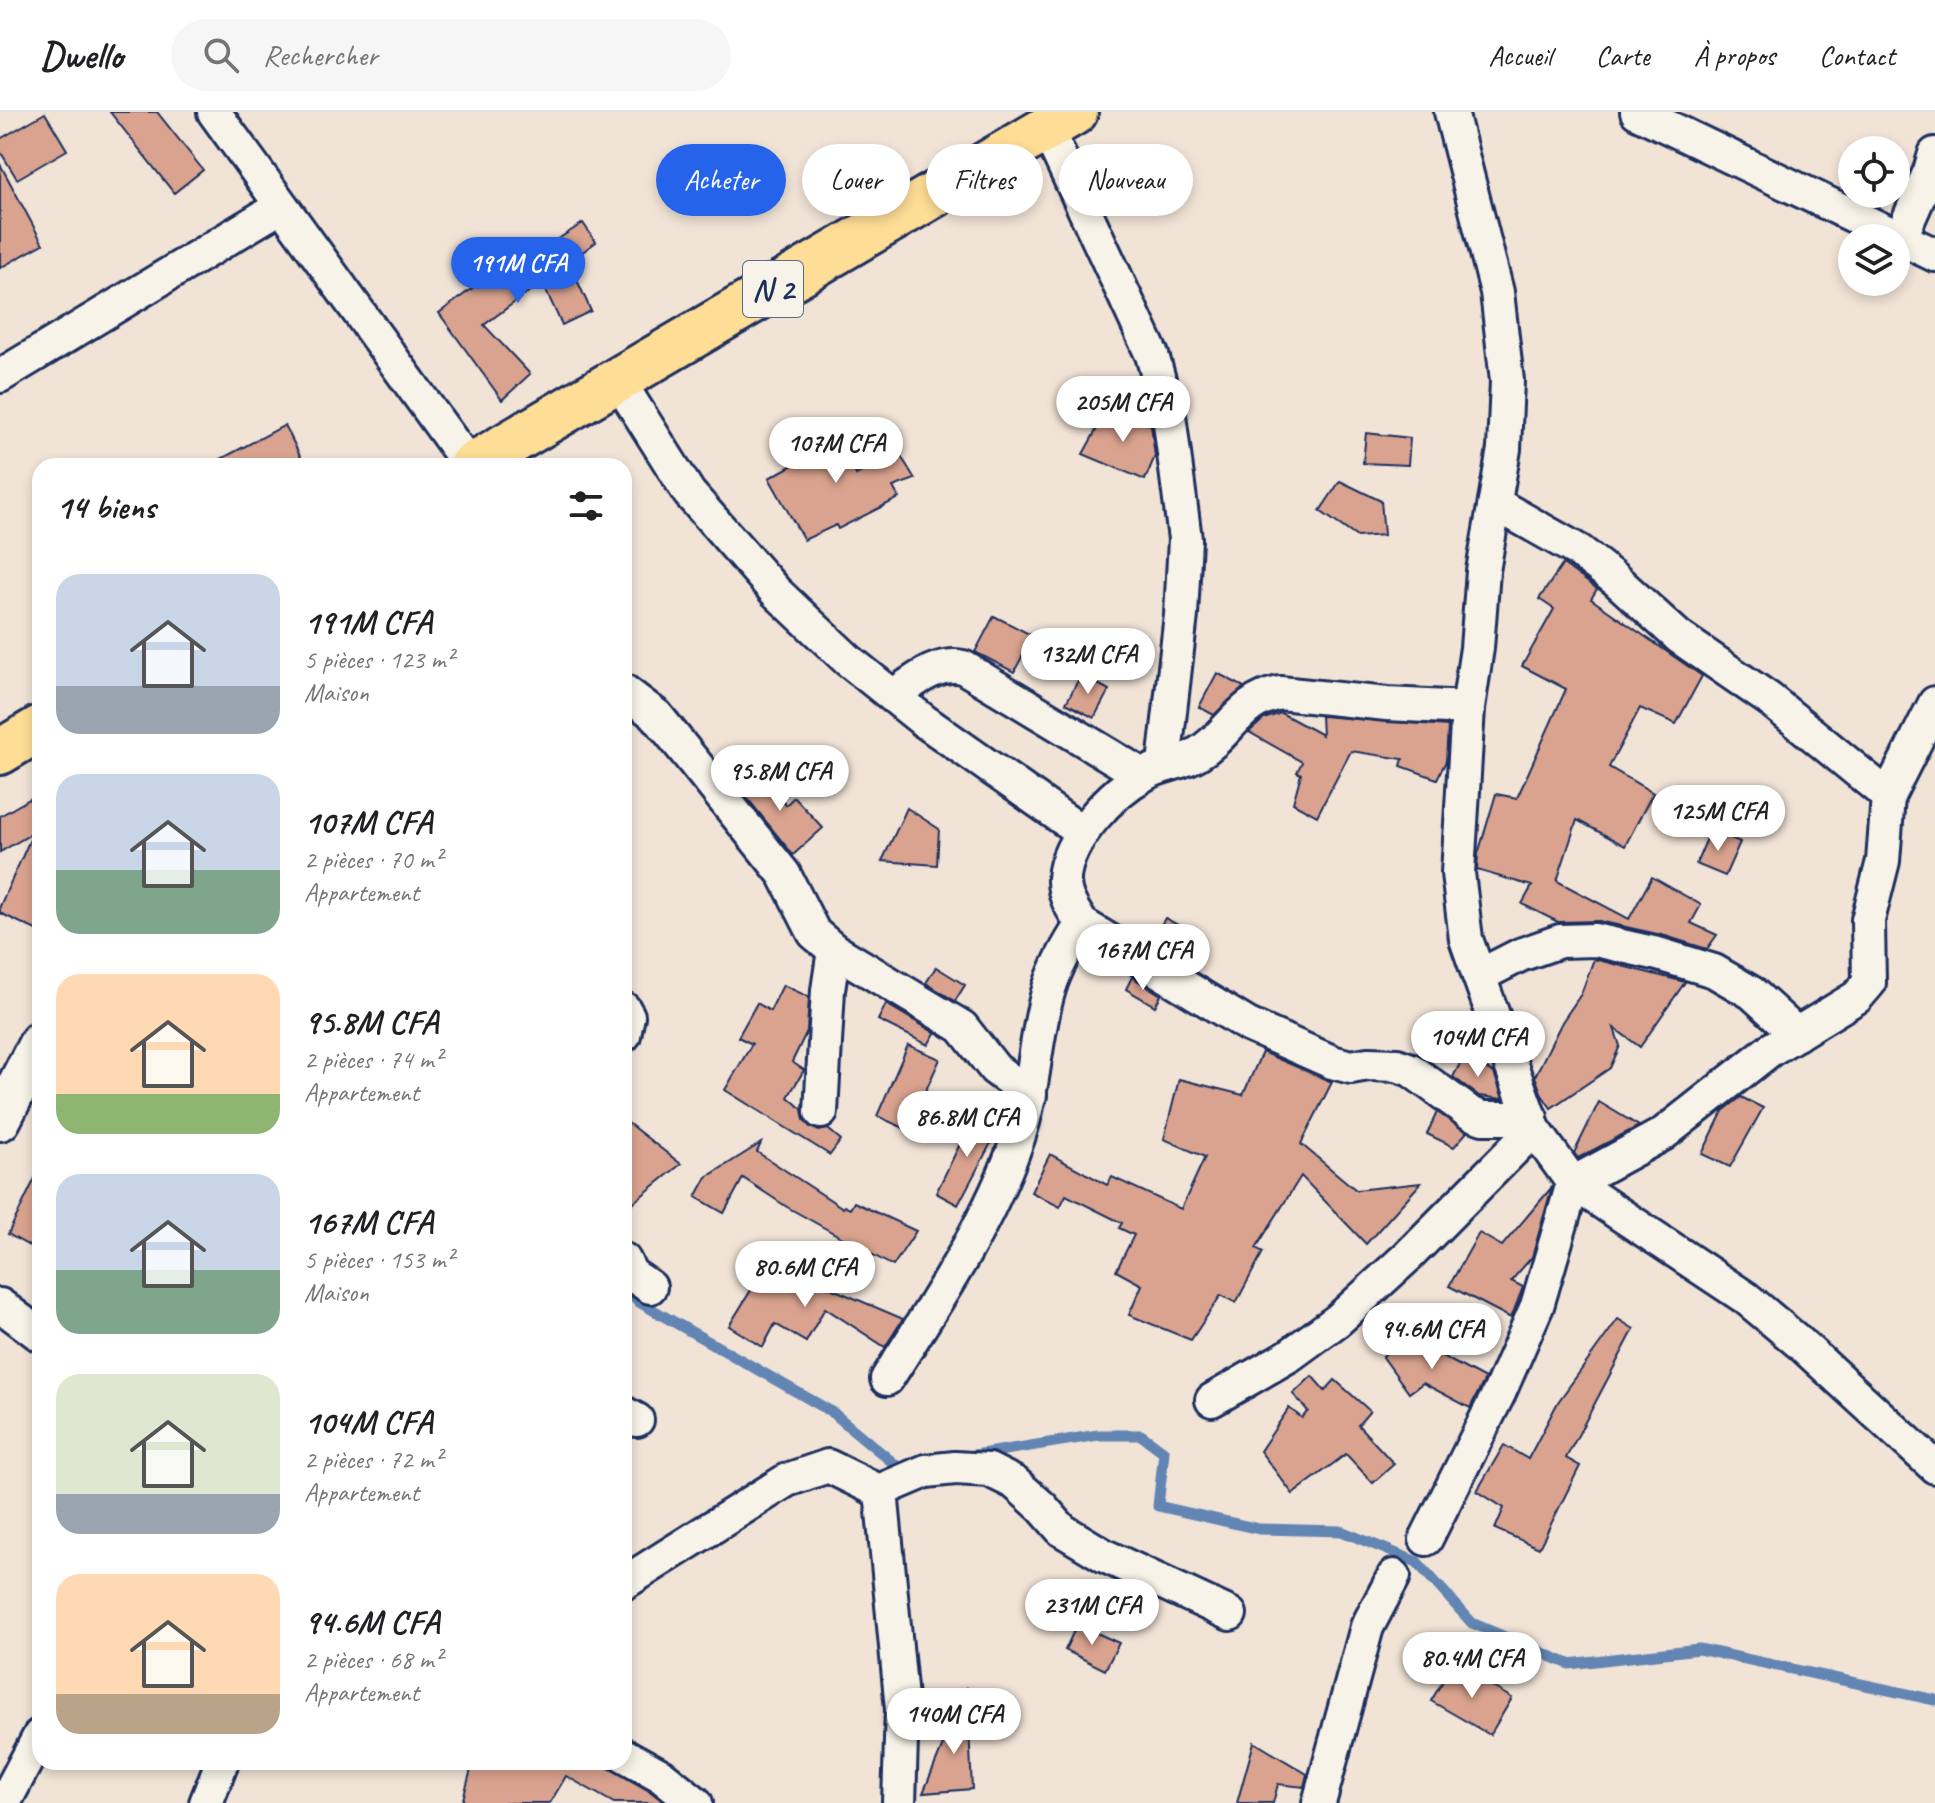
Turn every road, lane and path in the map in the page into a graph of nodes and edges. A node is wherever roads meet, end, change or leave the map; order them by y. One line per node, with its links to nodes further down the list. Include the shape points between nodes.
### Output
1 (214, 112): 6 (street)
2 (1451, 112): 15 (street, via 1497,292 1507,381)
3 (1637, 112): 7 (street)
4 (1061, 120): 12 (main road, N 2); 22 (street, via 1152,355 1169,415 1185,539 1181,615)
5 (1935, 154): 8 (street)
6 (280, 207): 11 (street); 13 (street)
7 (1869, 224)
8 (1907, 224)
9 (1910, 244): 10 (street)
10 (1935, 255)
11 (0, 376)
12 (618, 380): 14 (main road, N 2); 16 (street, via 699,504 776,592)
13 (464, 458)
14 (484, 458)
15 (1496, 504): 19 (street); 23 (street, via 1579,551 1679,637 1769,699)
16 (893, 696): 22 (street, via 939,668 963,667); 24 (street)
17 (632, 697): 26 (street, via 685,749 784,874 814,933)
18 (1935, 703): 23 (street)
19 (1468, 708): 22 (street, via 1272,695 1247,706 1199,753); 27 (street, via 1458,873 1466,939)
20 (32, 733): 21 (main road)
21 (0, 752)
22 (1153, 770): 24 (street, via 1108,803)
23 (1888, 796): 28 (street, via 1883,861 1868,920 1869,983 1857,997)
24 (1082, 832): 25 (street, via 1064,879 1068,903)
25 (1082, 924): 30 (street, via 1049,988); 33 (street, via 1248,1025 1332,1062 1351,1067 1397,1065 1470,1113)
26 (834, 950): 30 (street, via 962,1027 995,1069); 31 (street)
27 (1479, 976): 28 (street, via 1560,941 1595,940 1714,971 1752,993); 33 (street)
28 (1797, 1034): 34 (street, via 1663,1134)
29 (32, 1066): 32 (street)
30 (1030, 1095): 39 (street, via 1007,1168 985,1213)
31 (821, 1112)
32 (0, 1120)
33 (1533, 1124): 34 (street); 40 (street, via 1419,1246 1338,1320)
34 (1573, 1183): 41 (street, via 1746,1298); 43 (street, via 1537,1306)
35 (632, 1275): 36 (street)
36 (650, 1287)
37 (0, 1305): 38 (street)
38 (32, 1329)
39 (887, 1379)
40 (1212, 1400)
41 (1935, 1467)
42 (879, 1491): 45 (street, via 828,1466 787,1480); 46 (street, via 926,1471 989,1470 1015,1483 1062,1530 1105,1556); 53 (street, via 902,1709)
43 (1426, 1539)
44 (1394, 1576): 54 (street, via 1367,1627)
45 (632, 1578)
46 (1230, 1614)
47 (32, 1750): 50 (street)
48 (632, 1759): 52 (street)
49 (219, 1770): 51 (street)
50 (4, 1803)
51 (206, 1803)
52 (696, 1803)
53 (899, 1803)
54 (1319, 1803)

